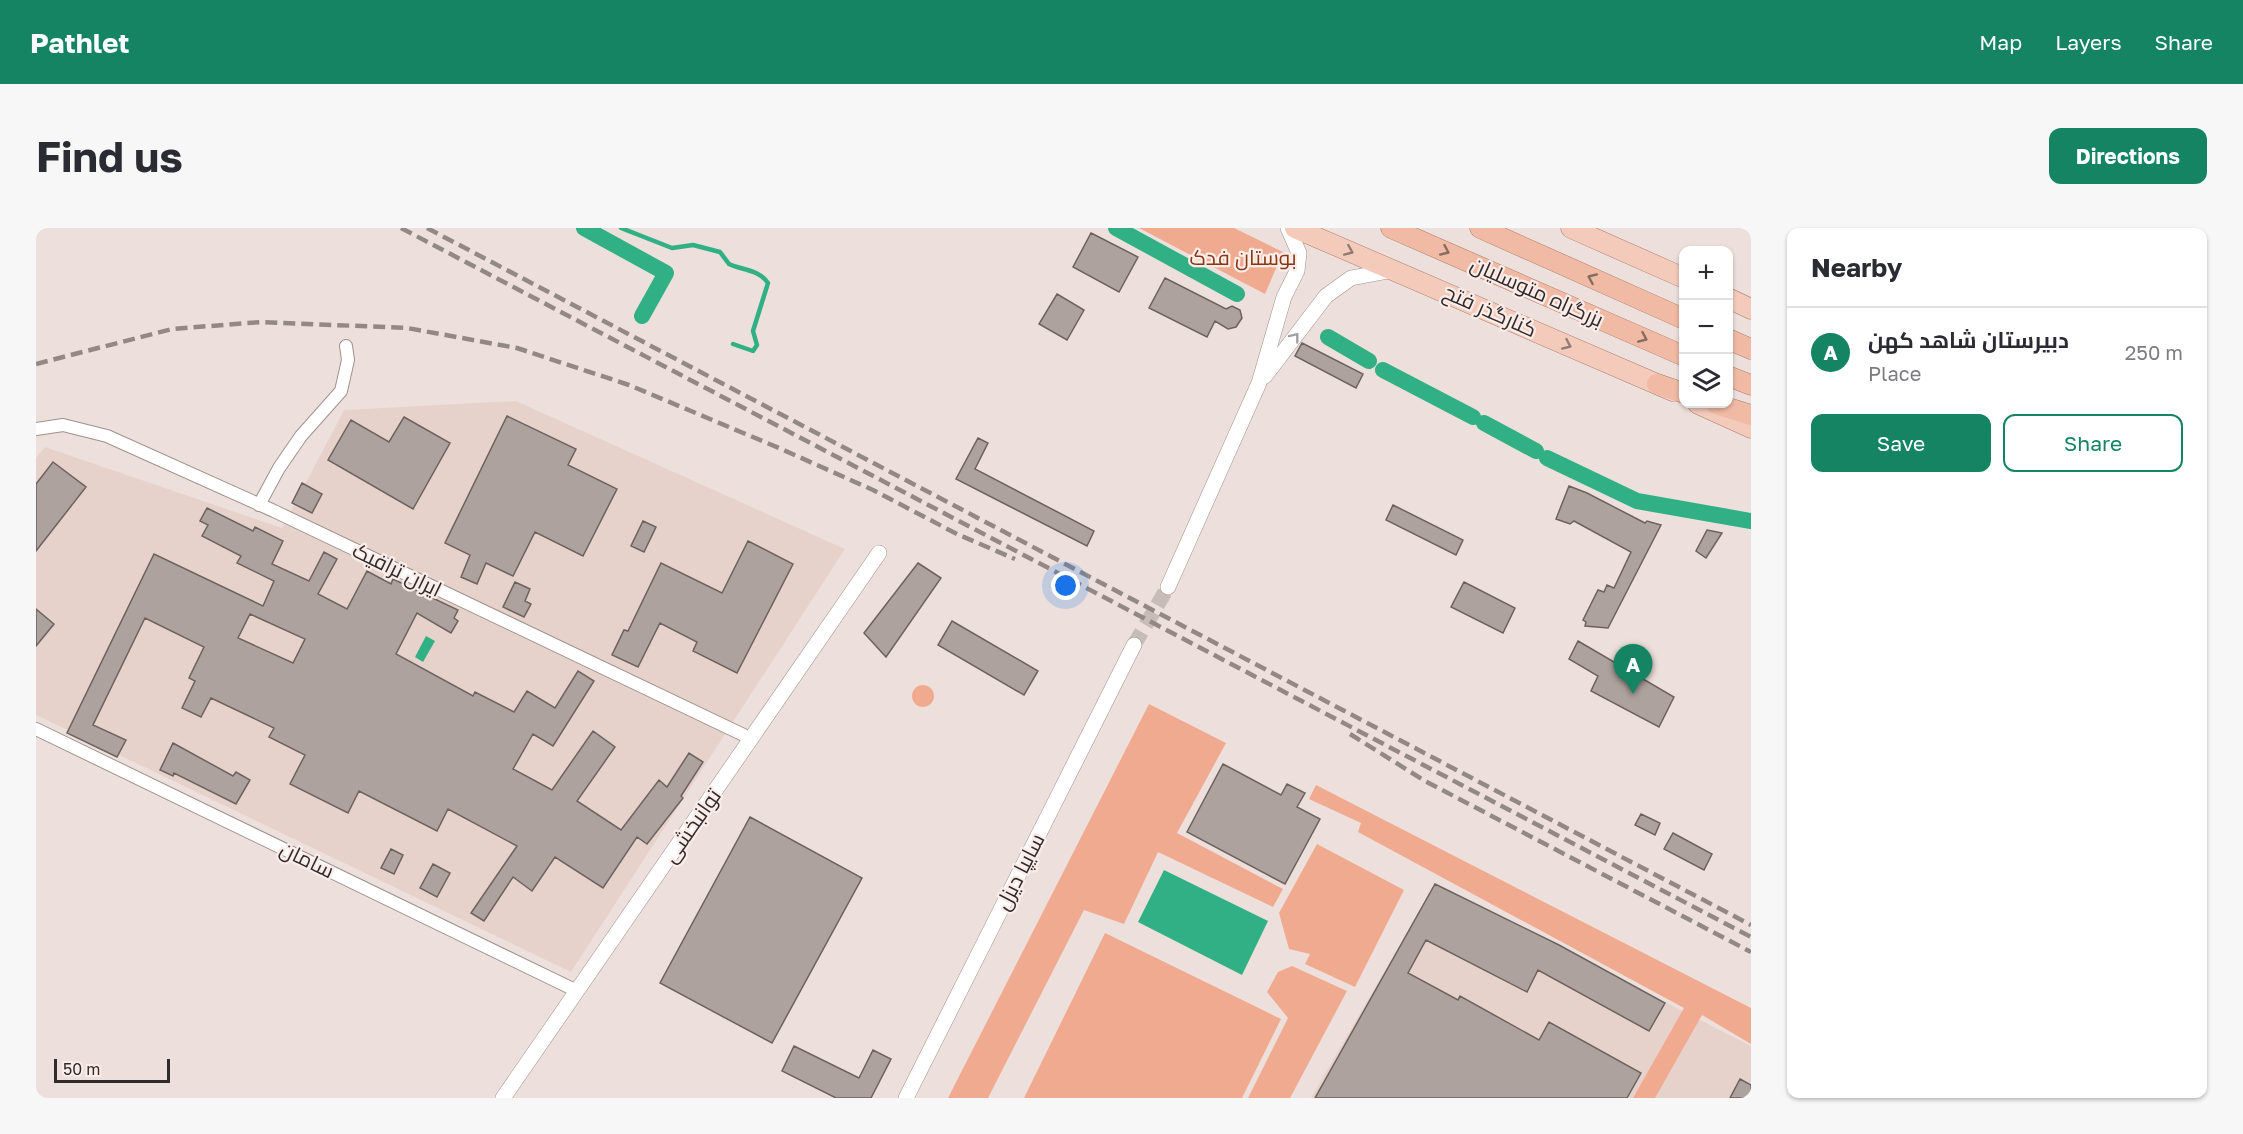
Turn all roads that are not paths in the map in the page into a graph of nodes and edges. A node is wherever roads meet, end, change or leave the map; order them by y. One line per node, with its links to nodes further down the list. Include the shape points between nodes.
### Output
1 (1288, 228): 16 (street, via 1299,253 1297,271 1284,297)
2 (1295, 228): 6 (main road, کنارگذر فتح, one-way to 6)
3 (1391, 228): 14 (highway, بزرگراه متوسلیان, one-way to 14)
4 (1480, 228): 10 (highway, بزرگراه متوسلیان, one-way to 4)
5 (1571, 228): 7 (main road)
6 (1394, 270): 16 (street, one-way to 6, via 1326,296 1351,279); 17 (main road, کنارگذر فتح, one-way to 17)
7 (1679, 276)
8 (1732, 300): 9 (main road)
9 (1751, 309)
10 (1679, 317)
11 (1733, 341): 13 (highway)
12 (346, 345): 25 (street, via 348,360 341,391 301,436)
13 (1751, 349)
14 (1679, 354)
15 (1733, 378): 18 (highway)
16 (1259, 383): 27 (street)
17 (1657, 384): 19 (highway)
18 (1751, 385)
19 (1679, 393)
20 (1707, 408): 23 (main road)
21 (1729, 408): 22 (highway)
22 (1751, 415)
23 (1751, 428)
24 (36, 429): 25 (street, ایران ترافیک, via 63,424 107,436)
25 (259, 505): 30 (street, ایران ترافیک)
26 (879, 553): 30 (street, توانبخشی)
27 (1168, 587)
28 (1134, 645): 33 (street, سایپا دیزل)
29 (36, 729): 31 (street, سامان)
30 (752, 739): 31 (street, توانبخشی)
31 (577, 991): 32 (street, توانبخشی)
32 (503, 1098)
33 (906, 1098)

